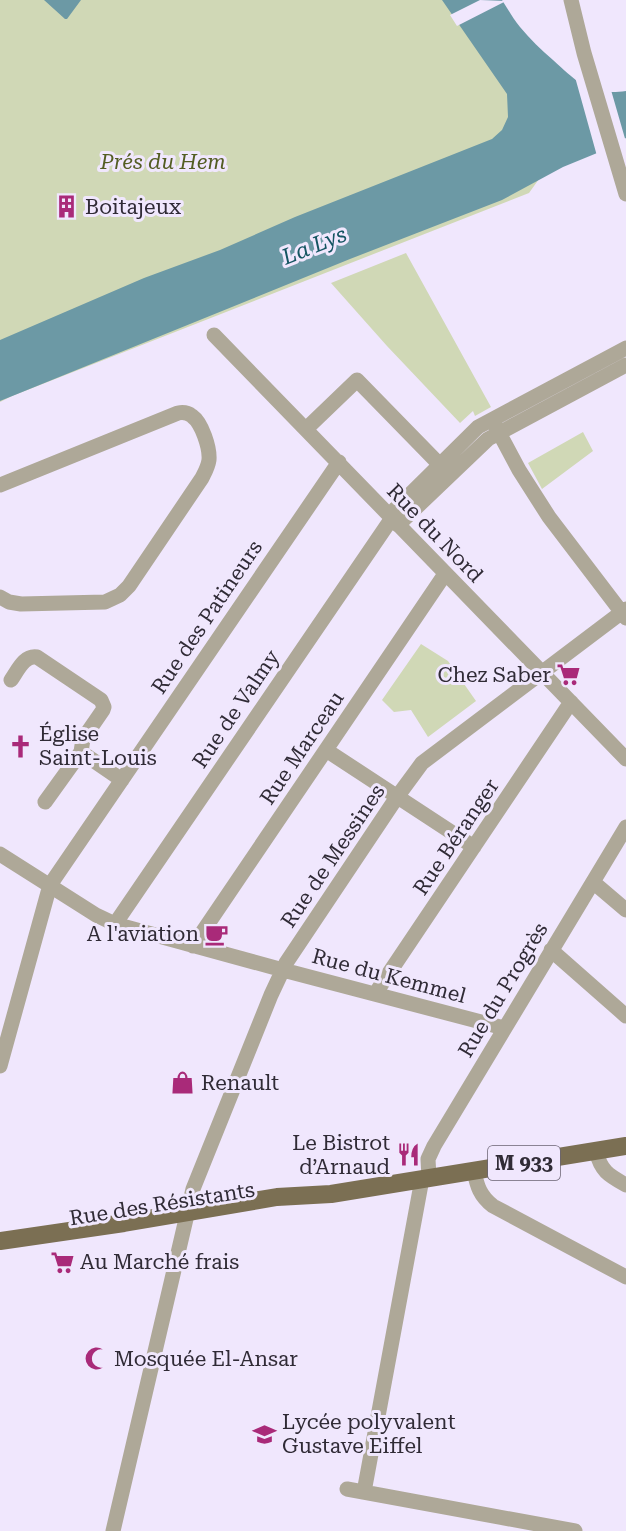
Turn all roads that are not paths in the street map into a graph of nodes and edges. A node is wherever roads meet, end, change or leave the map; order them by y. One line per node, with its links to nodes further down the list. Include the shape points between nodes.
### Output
1 (571, 0): 2 (street)
2 (626, 194)
3 (214, 335): 7 (street, Rue du Nord)
4 (626, 348): 6 (street)
5 (626, 365): 6 (street)
6 (495, 426): 9 (street, via 478,428); 11 (street, via 479,447); 14 (street, via 549,517)
7 (306, 429): 8 (street, Rue du Nord); 9 (street, via 357,380)
8 (339, 462): 11 (street, Rue du Nord); 21 (street, Rue des Patineurs)
9 (440, 465): 11 (street)
10 (0, 485): 13 (street, via 178,413 196,419 208,444 208,466 202,478 120,595 105,602 21,604)
11 (393, 519): 12 (street, Rue du Nord); 30 (street, Rue de Valmy)
12 (445, 574): 15 (street, Rue du Nord); 18 (street, Rue Marceau)
13 (0, 597)
14 (624, 613): 15 (street, Rue de Messines)
15 (542, 673): 17 (street, Rue du Nord); 22 (street, Rue de Messines, via 426,759)
16 (11, 680): 19 (street, via 26,660 37,657 101,700 103,710 83,739)
17 (571, 702): 20 (street, Rue du Nord); 25 (street, Rue Béranger)
18 (326, 750): 22 (street); 31 (street, Rue Marceau)
19 (81, 752): 21 (street); 23 (street)
20 (626, 759)
21 (122, 780): 28 (street, Rue des Patineurs)
22 (397, 797): 25 (street); 33 (street, Rue de Messines)
23 (45, 802)
24 (626, 827): 27 (street, Rue du Progrès)
25 (474, 847): 34 (street, Rue Béranger)
26 (0, 854): 28 (street, Rue du Kemmel)
27 (593, 882): 29 (street); 32 (street, Rue du Progrès)
28 (50, 885): 30 (street, Rue du Kemmel); 37 (street, Rue des Patineurs)
29 (626, 910)
30 (115, 924): 31 (street, Rue du Kemmel)
31 (193, 946): 33 (street, Rue du Kemmel)
32 (551, 950): 35 (street); 36 (street, Rue du Progrès)
33 (283, 970): 34 (street, Rue du Kemmel); 43 (street, Rue de Messines, via 198,1177)
34 (375, 994): 36 (street, Rue du Kemmel)
35 (626, 1016)
36 (504, 1028): 41 (street, Rue du Progrès, via 431,1150)
37 (0, 1066)
38 (626, 1146): 39 (main road, Rue des Résistants / M 933)
39 (596, 1151): 40 (main road, Rue des Résistants / M 933); 42 (street, via 604,1170)
40 (474, 1171): 41 (main road, Rue des Résistants / M 933); 46 (street, via 479,1191 493,1206)
41 (425, 1179): 43 (main road, Rue des Résistants / M 933, via 331,1194 277,1197); 48 (street, Rue du Progrès)
42 (626, 1185)
43 (186, 1217): 44 (main road, Rue des Résistants / M 933); 45 (main road, Rue des Résistants); 49 (street, Rue de Messines)
44 (0, 1241)
45 (0, 1253)
46 (626, 1277)
47 (347, 1489): 48 (street)
48 (364, 1492): 50 (street)
49 (114, 1531)
50 (575, 1531)

